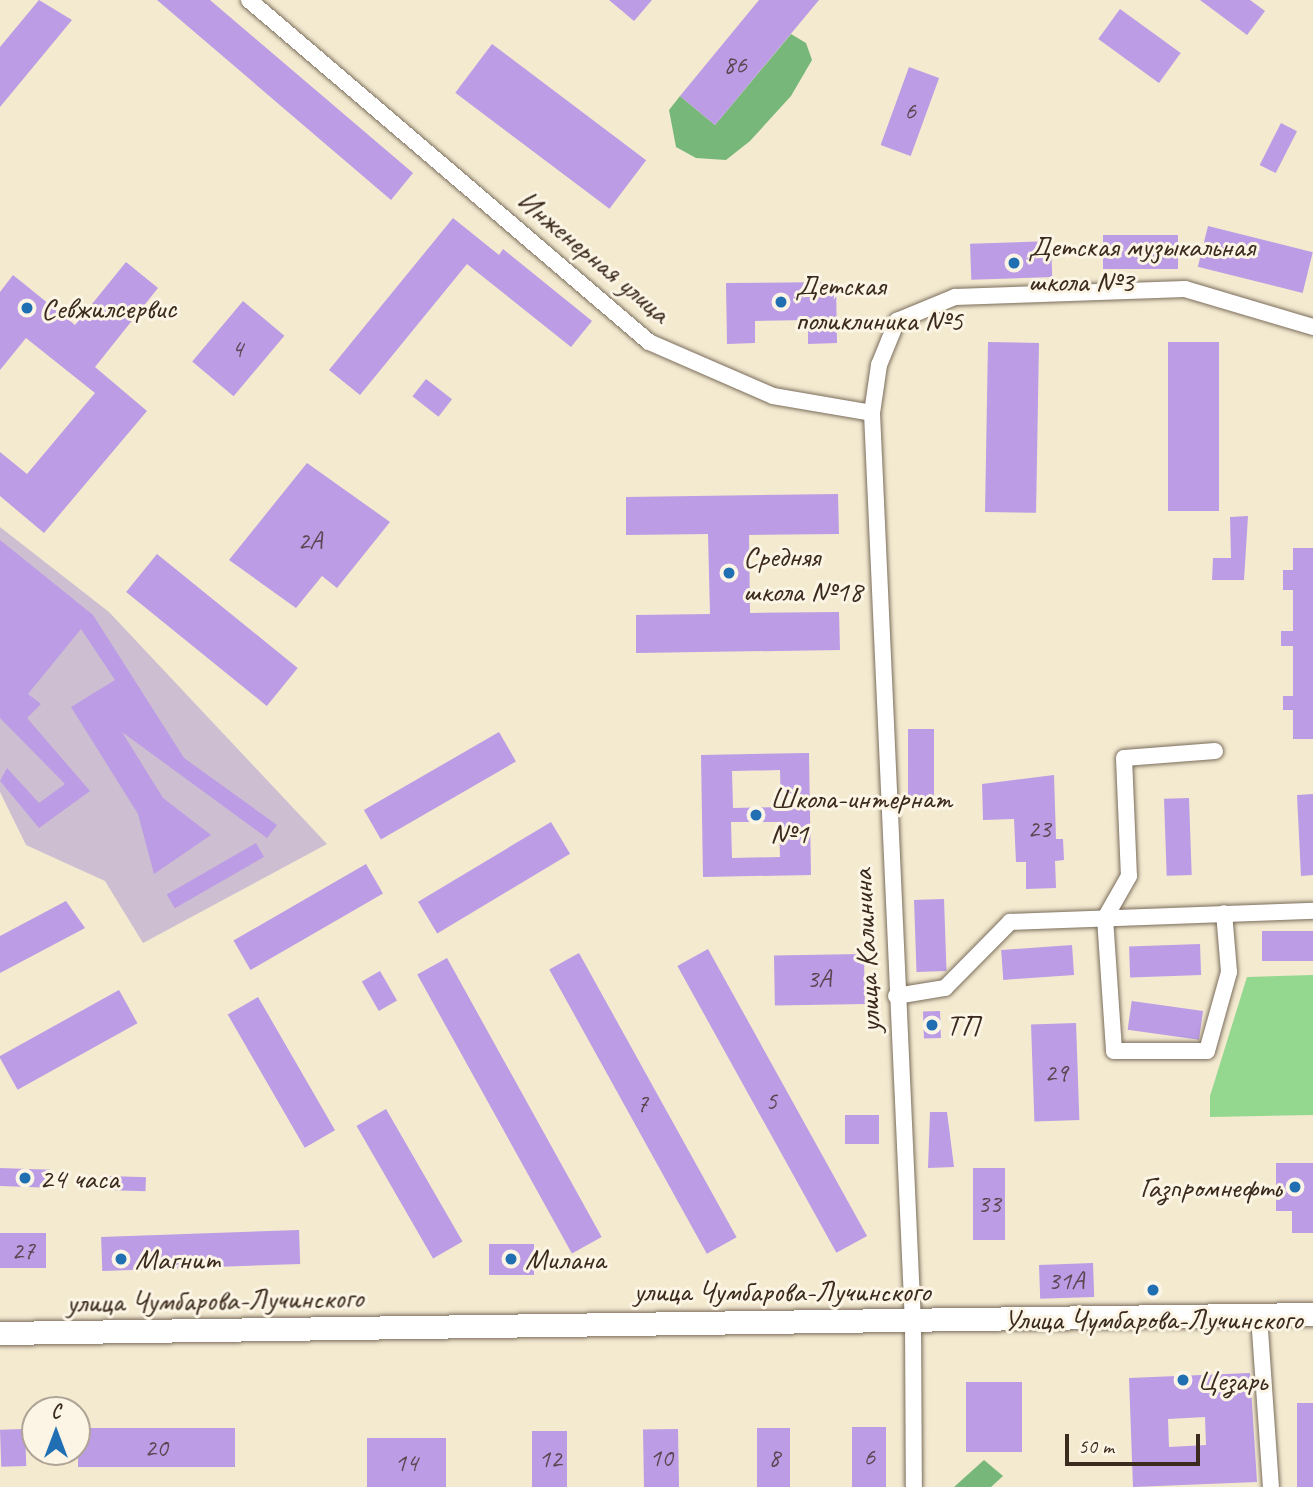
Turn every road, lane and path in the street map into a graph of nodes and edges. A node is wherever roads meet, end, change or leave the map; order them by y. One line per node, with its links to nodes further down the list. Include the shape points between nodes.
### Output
1 (248, 0): 3 (street, Инженерная улица, via 649,342 773,396)
2 (1313, 327): 3 (street, via 1185,289 955,297 897,321 879,365)
3 (872, 413): 8 (street, улица Калинина)
4 (1215, 751): 7 (street, via 1124,758 1129,876)
5 (1313, 911): 6 (street)
6 (1224, 913): 7 (street); 7 (street, via 1229,972 1207,1051 1114,1051)
7 (1105, 918): 8 (street, via 1010,922 945,988)
8 (896, 996): 11 (street, улица Калинина)
9 (1313, 1314): 10 (street, улица Чумбарова-Лучинского)
10 (1259, 1316): 11 (street, улица Чумбарова-Лучинского); 14 (street)
11 (913, 1322): 12 (street, улица Чумбарова-Лучинского); 13 (street, улица Калинина)
12 (0, 1333)
13 (914, 1487)
14 (1270, 1487)

